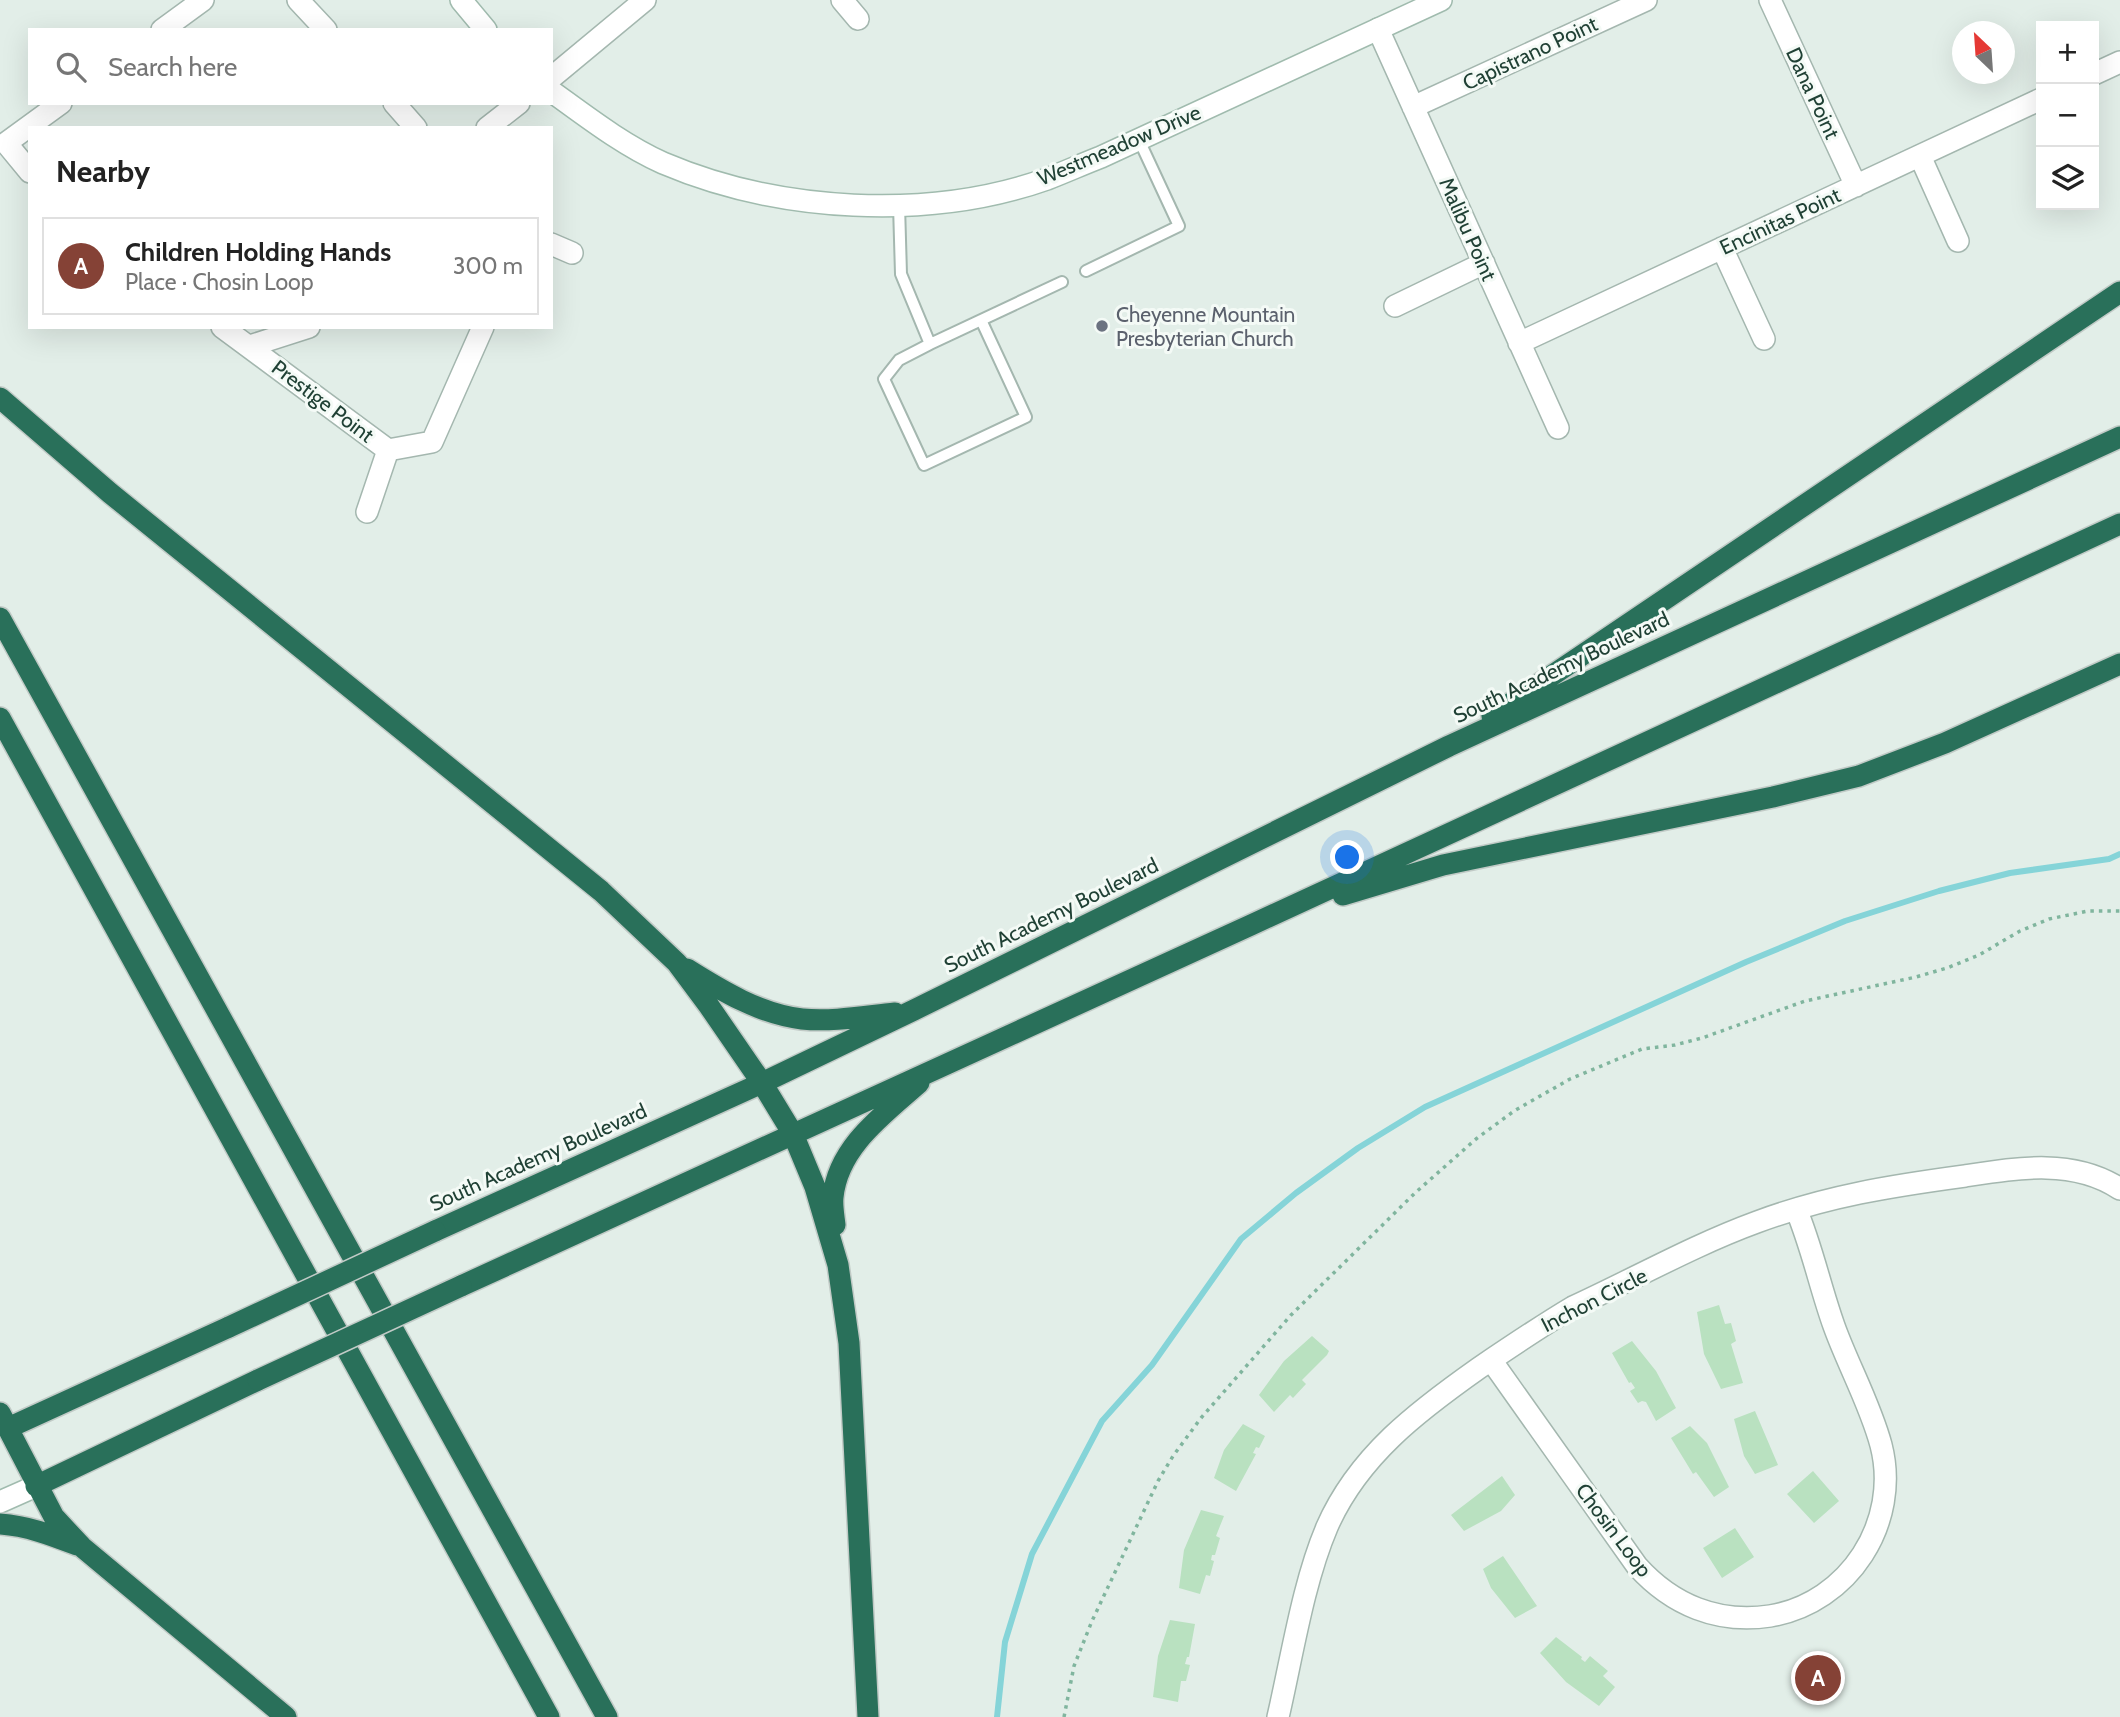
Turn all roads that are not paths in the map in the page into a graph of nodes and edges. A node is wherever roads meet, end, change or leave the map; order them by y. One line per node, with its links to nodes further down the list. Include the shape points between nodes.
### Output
1 (203, 0): 10 (street)
2 (298, 0): 11 (street)
3 (461, 0): 12 (street)
4 (645, 0): 16 (street)
5 (842, 0): 9 (street)
6 (1441, 0): 13 (street, Westmeadow Drive)
7 (1646, 0): 22 (street, Capistrano Point)
8 (1770, 0): 30 (street, Dana Point)
9 (858, 19)
10 (165, 28)
11 (324, 28)
12 (484, 28)
13 (1378, 29): 22 (street, Malibu Point); 27 (street, Westmeadow Drive)
14 (2119, 64): 15 (street)
15 (2099, 72)
16 (553, 76)
17 (553, 93): 31 (street, Westmeadow Drive, via 662,162 731,186 794,200)
18 (2036, 101): 28 (street, Encinitas Point)
19 (58, 105): 23 (street)
20 (396, 105): 24 (street)
21 (516, 105): 25 (street)
22 (1413, 107): 36 (street, Malibu Point)
23 (29, 126)
24 (414, 126)
25 (490, 126)
26 (28, 127): 29 (street, via 6,143)
27 (1139, 140): 31 (street, Westmeadow Drive, via 1045,180 988,194); 37 (lane, via 1179,226)
28 (1920, 156): 30 (street, Encinitas Point); 32 (street)
29 (28, 170)
30 (1856, 186): 34 (street, Encinitas Point)
31 (899, 205): 47 (lane, via 901,274)
32 (1958, 241)
33 (553, 245): 35 (street)
34 (1722, 248): 45 (street); 46 (street, Encinitas Point)
35 (572, 253)
36 (1484, 263): 40 (street); 46 (street, Malibu Point)
37 (1086, 271)
38 (1062, 282): 41 (lane)
39 (2120, 292): 58 (highway)
40 (1395, 306)
41 (981, 320): 47 (lane); 47 (lane, via 1027,417 924,465 884,379 899,360)
42 (225, 329): 48 (street, Prestige Point)
43 (303, 329): 48 (street)
44 (482, 329): 52 (street, Prestige Point, via 432,442)
45 (1764, 340)
46 (1519, 343): 50 (street, Malibu Point)
47 (930, 344)
48 (250, 346): 52 (street, Prestige Point)
49 (0, 398): 60 (highway, via 110,493 601,891)
50 (1558, 428)
51 (2120, 437): 58 (highway, South Academy Boulevard)
52 (388, 450): 53 (street)
53 (366, 512)
54 (2120, 524): 59 (highway)
55 (0, 618): 76 (highway)
56 (2120, 664): 59 (highway, via 1945,743 1859,776 1443,865)
57 (0, 718): 75 (highway)
58 (1449, 746): 61 (highway, South Academy Boulevard)
59 (1251, 925): 62 (highway)
60 (677, 963): 61 (highway, via 769,1012 802,1019 846,1019); 63 (highway)
61 (914, 1010): 63 (highway, South Academy Boulevard)
62 (934, 1069): 64 (highway); 67 (highway, via 858,1139 839,1169 832,1198)
63 (762, 1083): 64 (highway); 69 (highway, South Academy Boulevard, bridge)
64 (793, 1134): 67 (highway, via 815,1187); 70 (highway, bridge)
65 (2120, 1189): 66 (street, Inchon Circle, via 2073,1170 2020,1168 1878,1188)
66 (1796, 1209): 68 (street, Inchon Circle, via 1739,1229 1573,1307); 68 (street, Chosin Loop, via 1835,1328 1881,1444 1885,1475 1879,1522 1864,1553 1841,1581 1811,1602 1773,1615 1735,1618 1697,1610 1663,1591 1637,1566)
67 (838, 1265): 77 (highway, via 849,1343)
68 (1491, 1360): 78 (street, Inchon Circle, via 1398,1429 1348,1488 1318,1551)
69 (3, 1425): 70 (highway)
70 (36, 1486): 71 (street); 73 (highway, via 54,1517)
71 (0, 1502)
72 (0, 1524): 73 (highway, via 42,1531)
73 (82, 1547): 74 (highway)
74 (286, 1717)
75 (549, 1717)
76 (607, 1717)
77 (868, 1717)
78 (1278, 1717)

